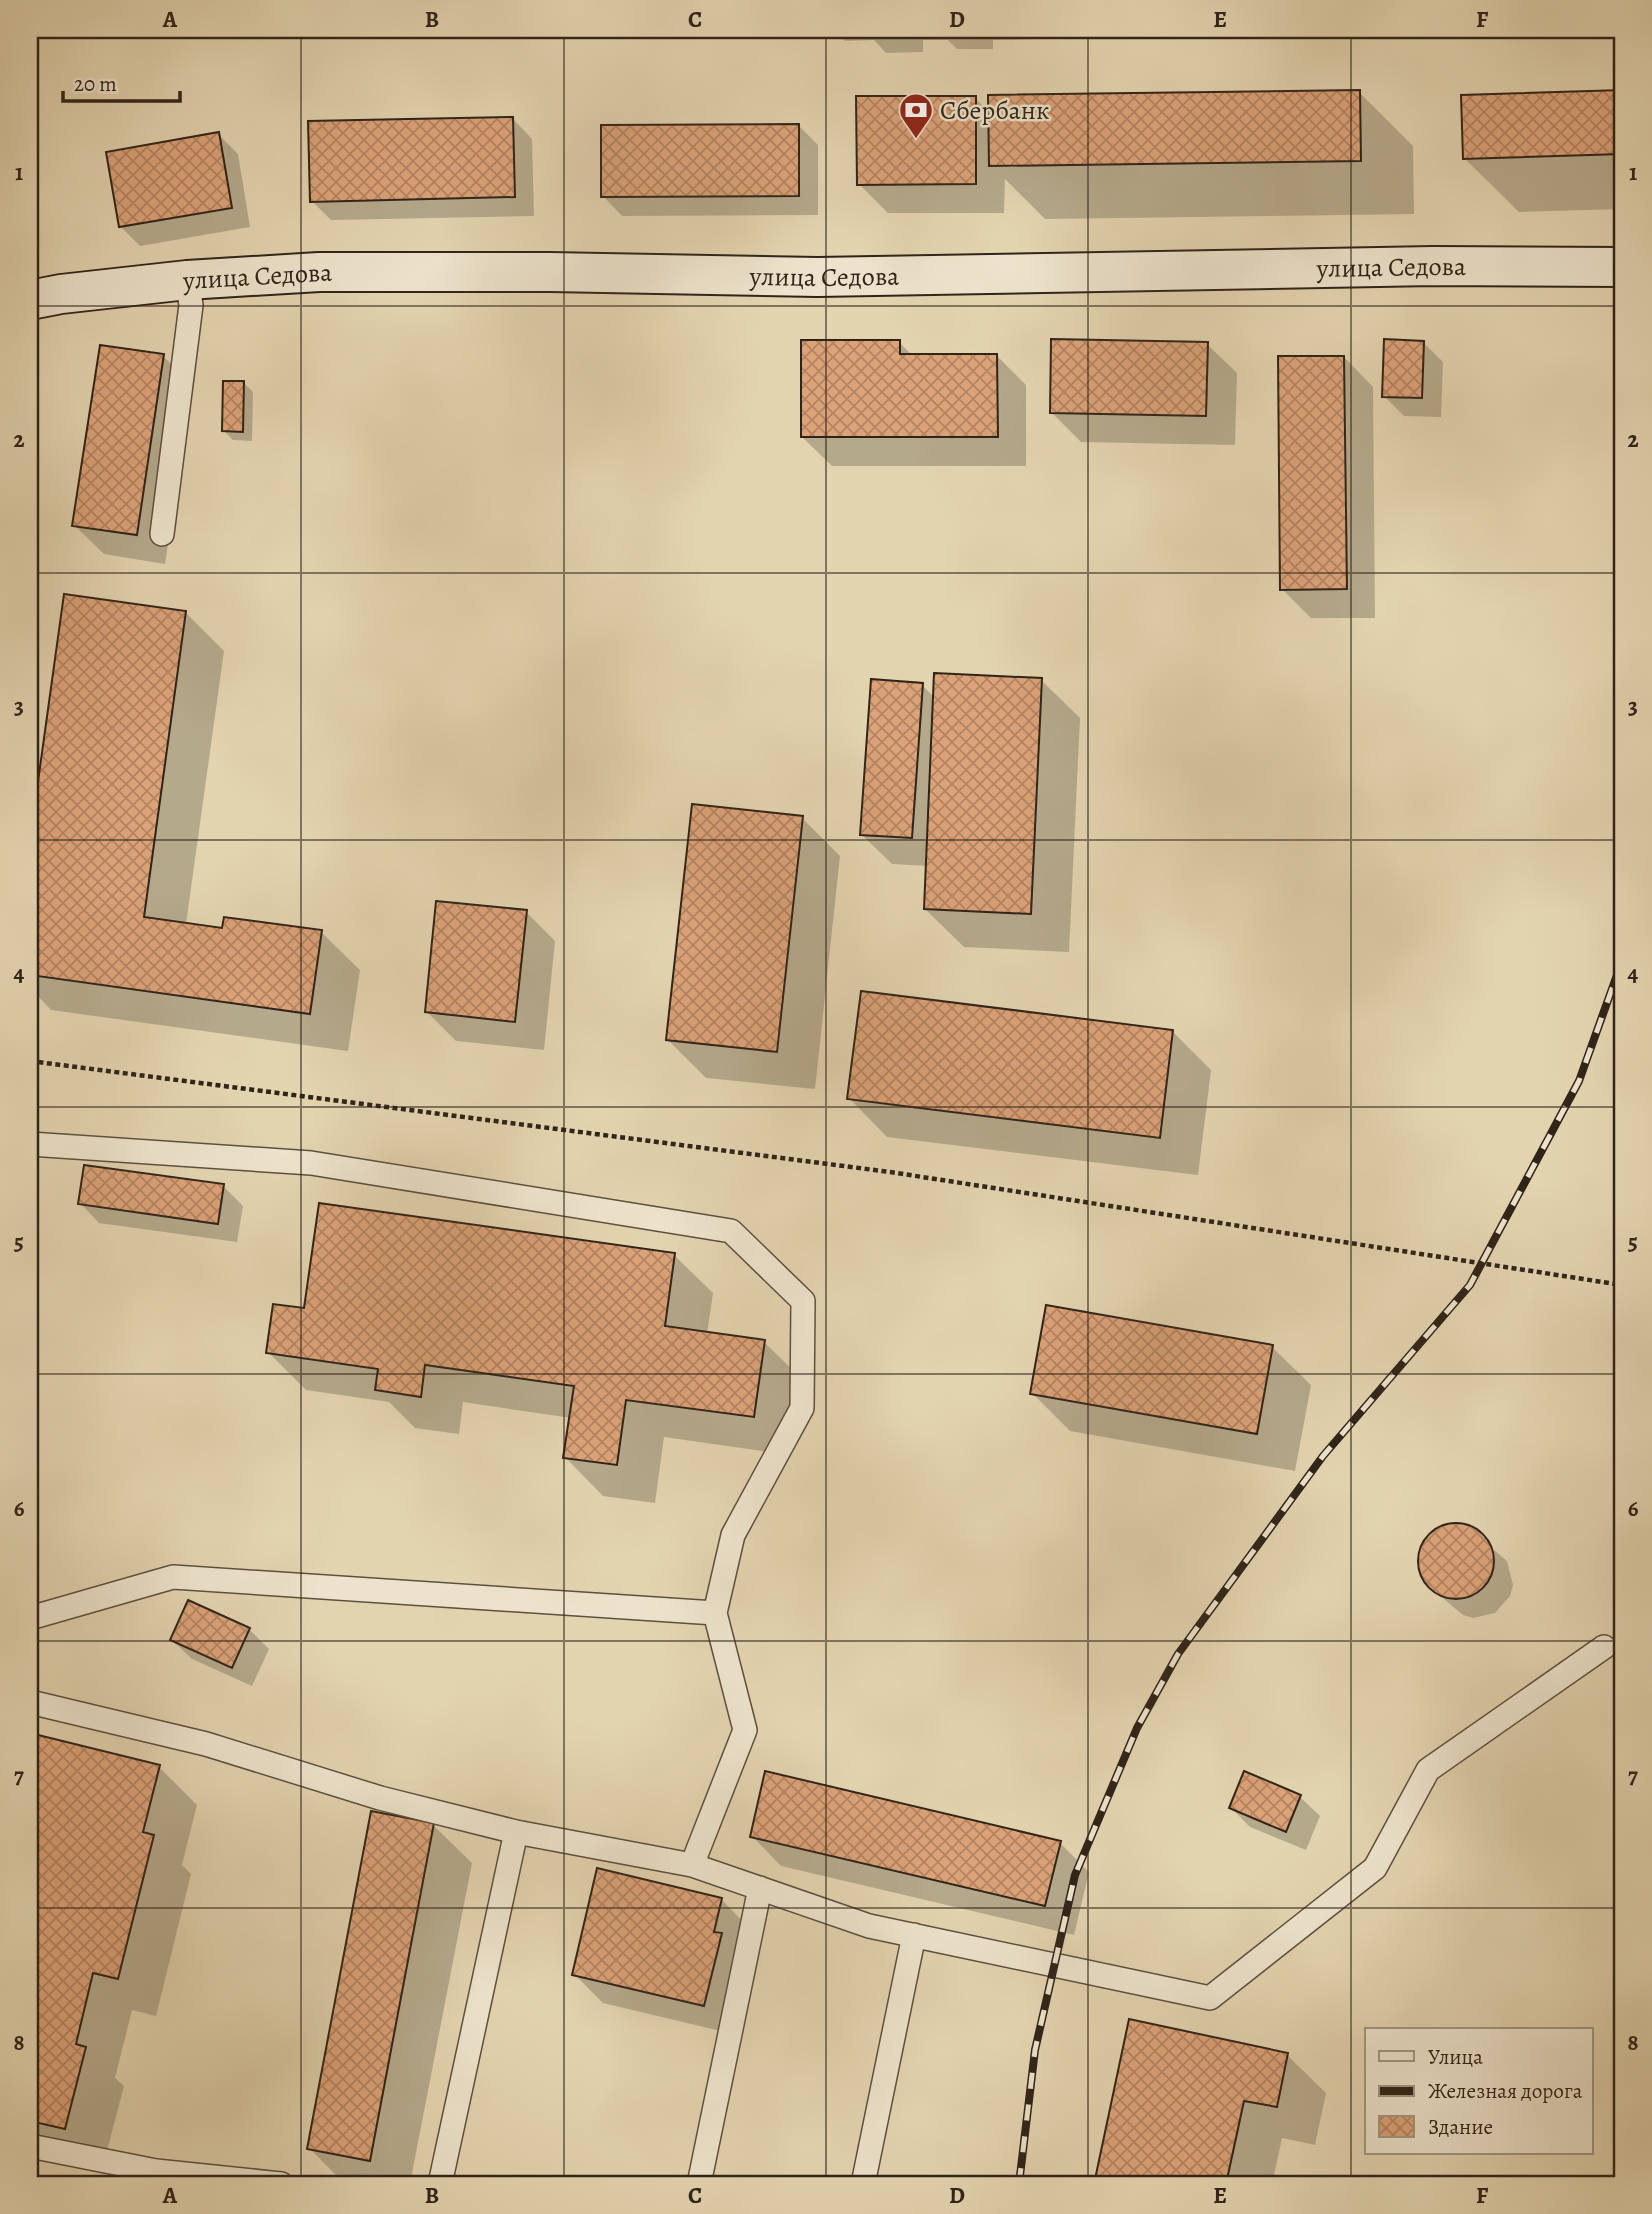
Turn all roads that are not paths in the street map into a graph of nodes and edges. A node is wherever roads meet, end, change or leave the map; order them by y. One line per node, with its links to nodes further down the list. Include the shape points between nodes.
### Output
1 (1622, 267): 2 (street, улица Седова, via 818,277 319,272)
2 (187, 280): 3 (street, улица Седова); 4 (lane, via 191,305)
3 (30, 300)
4 (162, 534)
5 (30, 1144): 6 (lane, via 311,1163 731,1231 803,1301 802,1408 733,1535)
6 (715, 1613): 7 (lane, via 173,1577); 11 (lane, via 745,1730)
7 (30, 1618)
8 (1604, 1647): 13 (lane, via 1428,1770 1375,1868 1210,1998)
9 (30, 1702): 10 (lane, via 206,1744 380,1798)
10 (516, 1832): 11 (lane); 16 (lane)
11 (692, 1865): 12 (lane)
12 (760, 1888): 13 (lane, via 869,1926); 17 (lane)
13 (914, 1935): 18 (lane)
14 (30, 2146): 15 (lane, via 156,2171)
15 (281, 2184)
16 (440, 2184)
17 (699, 2184)
18 (863, 2184)

